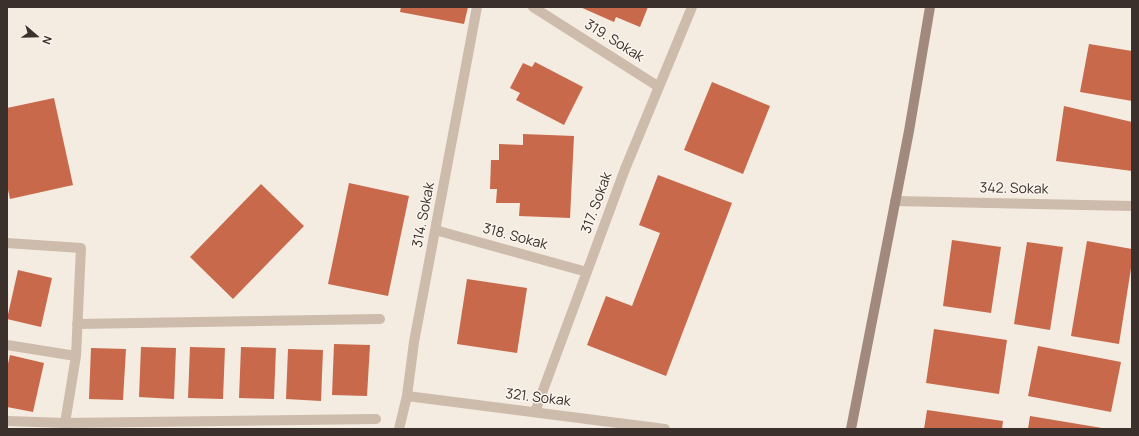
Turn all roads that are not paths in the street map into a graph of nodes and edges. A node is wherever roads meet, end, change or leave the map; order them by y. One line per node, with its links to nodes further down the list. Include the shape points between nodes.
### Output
1 (477, 7): 8 (street, 314. Sokak)
2 (533, 7): 5 (street, 319. Sokak)
3 (692, 7): 5 (street, 317. Sokak)
4 (930, 7): 6 (street)
5 (659, 87): 10 (street, 317. Sokak)
6 (895, 201): 7 (street, 342. Sokak); 22 (street)
7 (1132, 206)
8 (435, 230): 10 (street, 318. Sokak); 15 (street, 314. Sokak, via 414,342)
9 (7, 243): 12 (street, via 81,248)
10 (587, 272): 16 (street, 317. Sokak)
11 (380, 319): 12 (street)
12 (77, 324): 14 (street)
13 (7, 345): 14 (street)
14 (76, 356): 19 (street)
15 (407, 396): 16 (street, 321. Sokak); 20 (street, 314. Sokak)
16 (535, 412): 21 (street, 321. Sokak)
17 (376, 420): 19 (street)
18 (7, 421): 19 (street)
19 (64, 426)
20 (399, 429)
21 (665, 429)
22 (851, 429)

